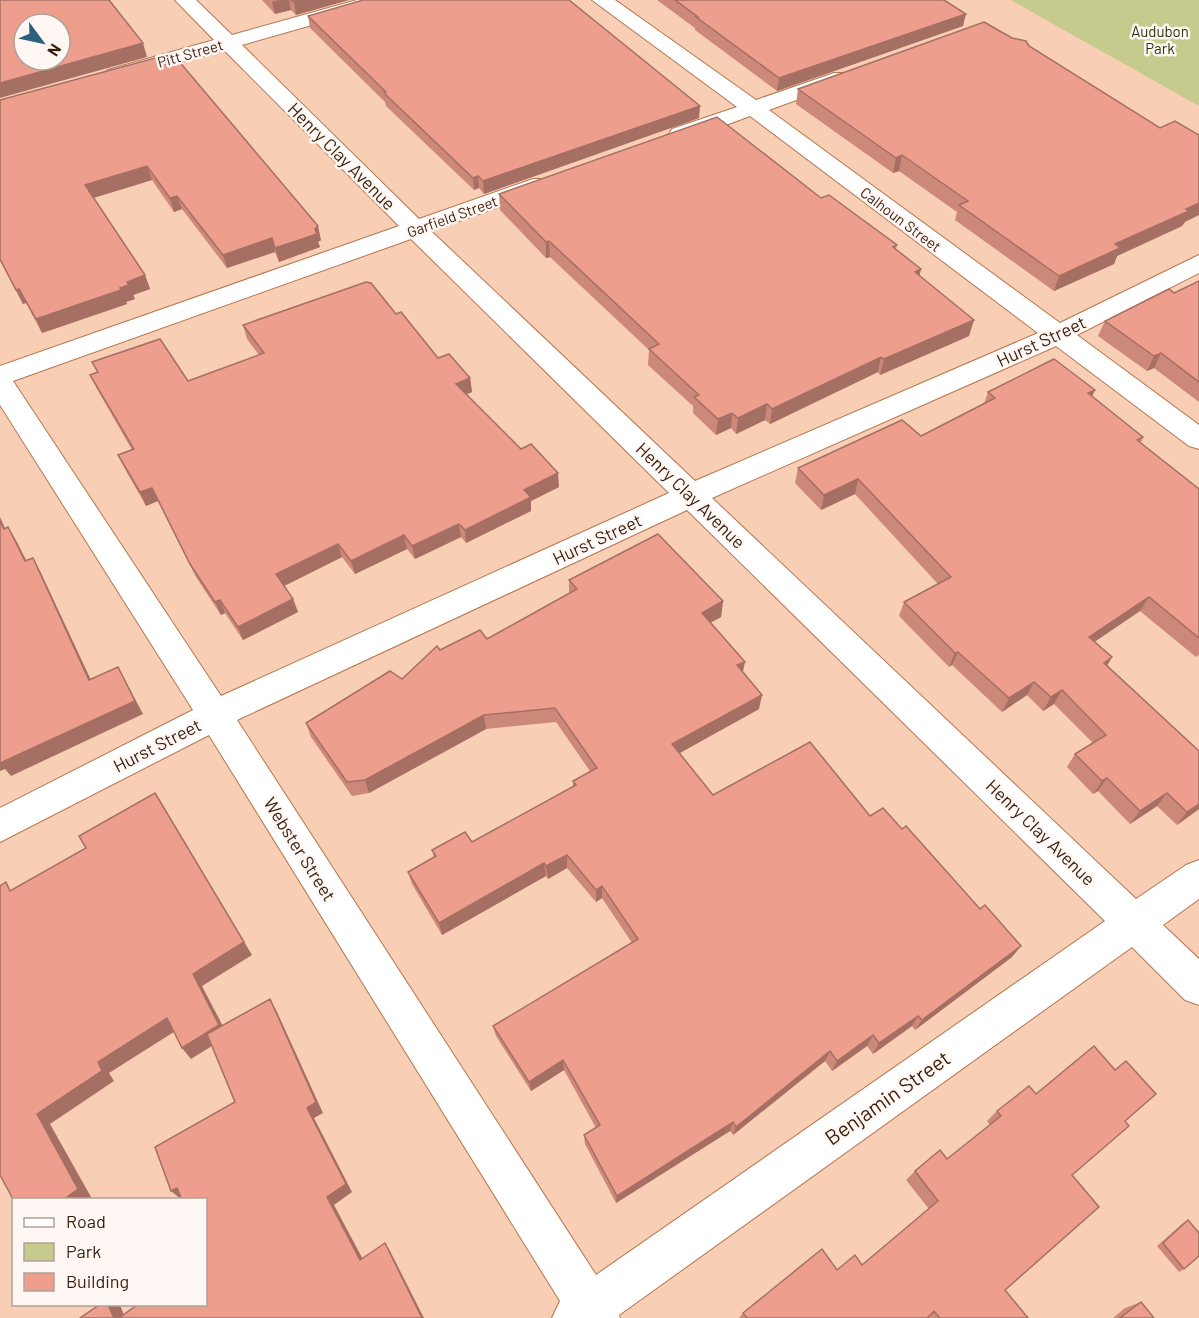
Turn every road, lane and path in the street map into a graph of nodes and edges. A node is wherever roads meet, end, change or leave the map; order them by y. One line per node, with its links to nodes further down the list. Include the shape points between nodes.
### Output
1 (185, 0): 4 (street, Henry Clay Avenue)
2 (379, 0): 4 (street, Pitt Street)
3 (602, 0): 7 (street, Calhoun Street)
4 (227, 43): 6 (street, Pitt Street); 10 (street, Henry Clay Avenue)
5 (862, 70): 7 (street)
6 (91, 81)
7 (753, 108): 8 (street); 12 (street, Calhoun Street)
8 (663, 140)
9 (562, 177): 10 (street, Garfield Street)
10 (415, 229): 13 (street, Garfield Street); 16 (street, Henry Clay Avenue)
11 (1199, 263): 12 (street, Hurst Street)
12 (1057, 335): 15 (street, Calhoun Street); 16 (street, Hurst Street)
13 (0, 376)
14 (0, 383): 17 (street, Webster Street)
15 (1199, 439)
16 (691, 495): 17 (street, Hurst Street); 20 (street, Henry Clay Avenue)
17 (215, 715): 18 (street, Hurst Street); 22 (street, Webster Street)
18 (0, 826)
19 (1199, 877): 20 (street, Benjamin Street)
20 (1135, 922): 21 (street, Henry Clay Avenue); 22 (street, Benjamin Street)
21 (1199, 986)
22 (587, 1314)

